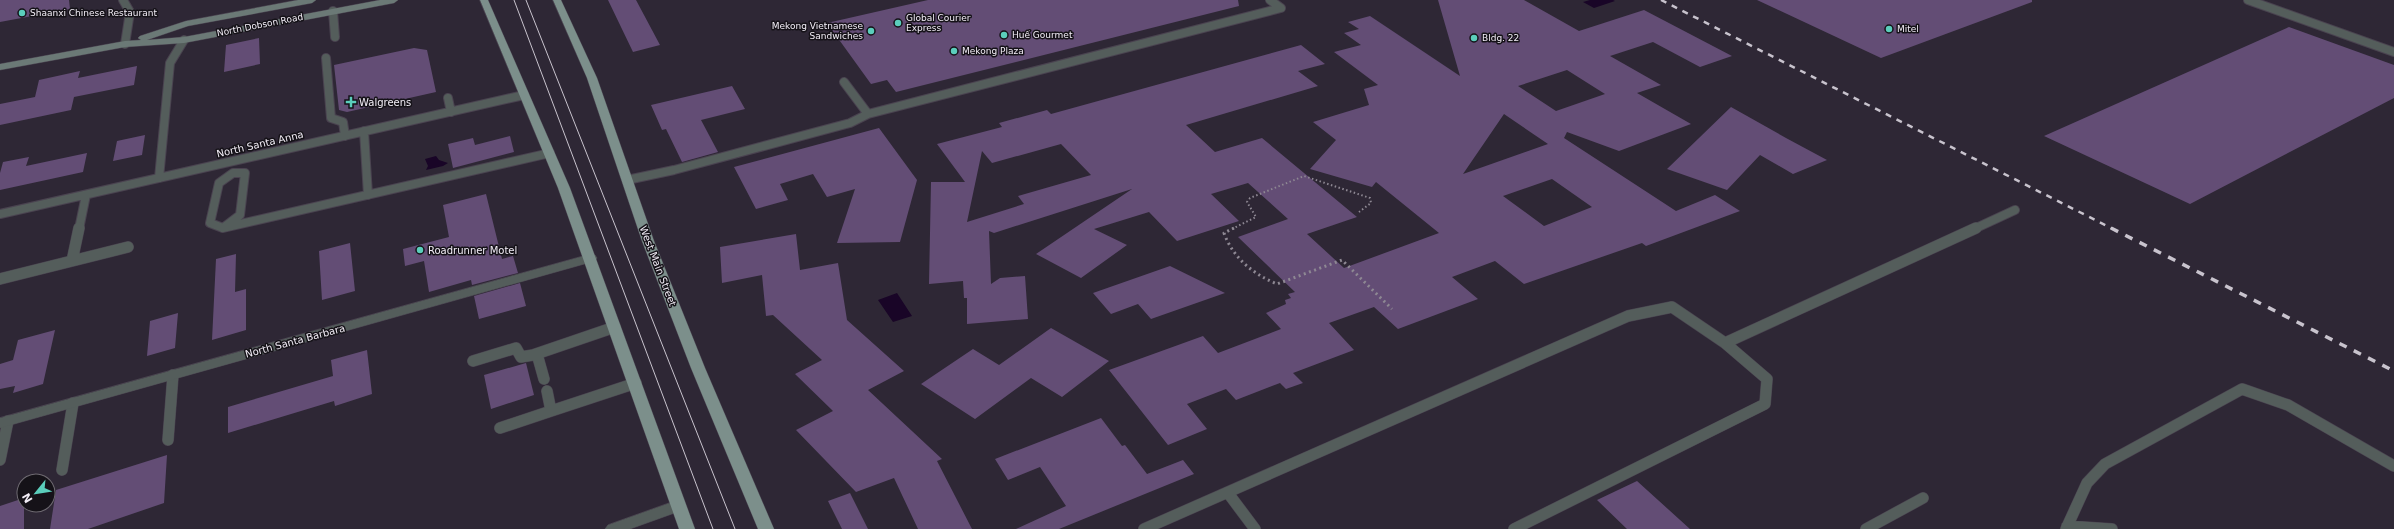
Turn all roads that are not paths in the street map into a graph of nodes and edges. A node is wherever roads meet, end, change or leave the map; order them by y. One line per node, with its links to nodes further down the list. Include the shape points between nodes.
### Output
1 (122, 0): 11 (lane, via 130,12)
2 (312, 0): 11 (main road, North Dobson Road, via 186,24)
3 (394, 0): 8 (main road, North Dobson Road)
4 (484, 0): 16 (main road)
5 (557, 0): 26 (main road, West Main Street, via 592,78)
6 (1270, 0): 19 (lane, via 1281,8)
7 (2248, 0): 12 (lane)
8 (333, 12): 9 (lane); 10 (main road, North Dobson Road)
9 (335, 37)
10 (184, 40): 11 (main road, North Dobson Road); 25 (lane, via 170,63)
11 (125, 44): 14 (main road, North Dobson Road)
12 (2394, 52)
13 (326, 58): 21 (lane, via 331,118 343,122)
14 (0, 67)
15 (844, 82): 19 (lane)
16 (524, 95): 18 (lane, North Santa Anna); 22 (main road)
17 (448, 98): 18 (lane)
18 (451, 112): 20 (lane, North Santa Anna)
19 (868, 114): 26 (lane, via 850,123)
20 (364, 131): 21 (lane, North Santa Anna); 28 (lane)
21 (345, 136): 23 (lane, North Santa Anna)
22 (550, 153): 28 (lane); 33 (main road)
23 (234, 161): 24 (lane); 25 (lane, North Santa Anna)
24 (232, 172): 31 (lane, via 219,183 210,223); 31 (lane, via 245,173 240,216)
25 (159, 178): 27 (lane, North Santa Anna)
26 (627, 180): 58 (main road, West Main Street, via 692,354)
27 (86, 195): 30 (lane, North Santa Anna); 34 (lane)
28 (368, 195): 31 (lane)
29 (2015, 210): 37 (lane)
30 (0, 214)
31 (223, 228)
32 (128, 247): 34 (lane)
33 (591, 258): 36 (main road); 40 (street, North Santa Barbara)
34 (72, 261): 35 (lane)
35 (0, 279)
36 (615, 327): 38 (lane); 42 (main road)
37 (1725, 343): 52 (lane, via 1672,306 1628,316); 61 (lane, via 1767,379 1765,404)
38 (537, 354): 39 (lane, via 521,357 516,348); 41 (lane)
39 (473, 361)
40 (173, 375): 44 (street, North Santa Barbara); 48 (lane)
41 (544, 379)
42 (636, 383): 45 (lane); 54 (main road)
43 (547, 391): 45 (lane)
44 (73, 403): 46 (street, North Santa Barbara); 51 (lane)
45 (551, 411): 47 (lane)
46 (4, 422): 49 (lane)
47 (500, 428)
48 (168, 440)
49 (0, 460)
50 (2394, 466): 55 (lane, via 2288,405 2242,389 2105,464 2087,483)
51 (62, 470)
52 (1228, 493): 59 (lane); 60 (lane)
53 (1923, 498): 62 (lane)
54 (678, 506): 56 (street); 57 (main road)
55 (2066, 527): 63 (lane)
56 (613, 529)
57 (687, 529)
58 (766, 529)
59 (1144, 529)
60 (1254, 529)
61 (1514, 529)
62 (1866, 529)
63 (2112, 529)

